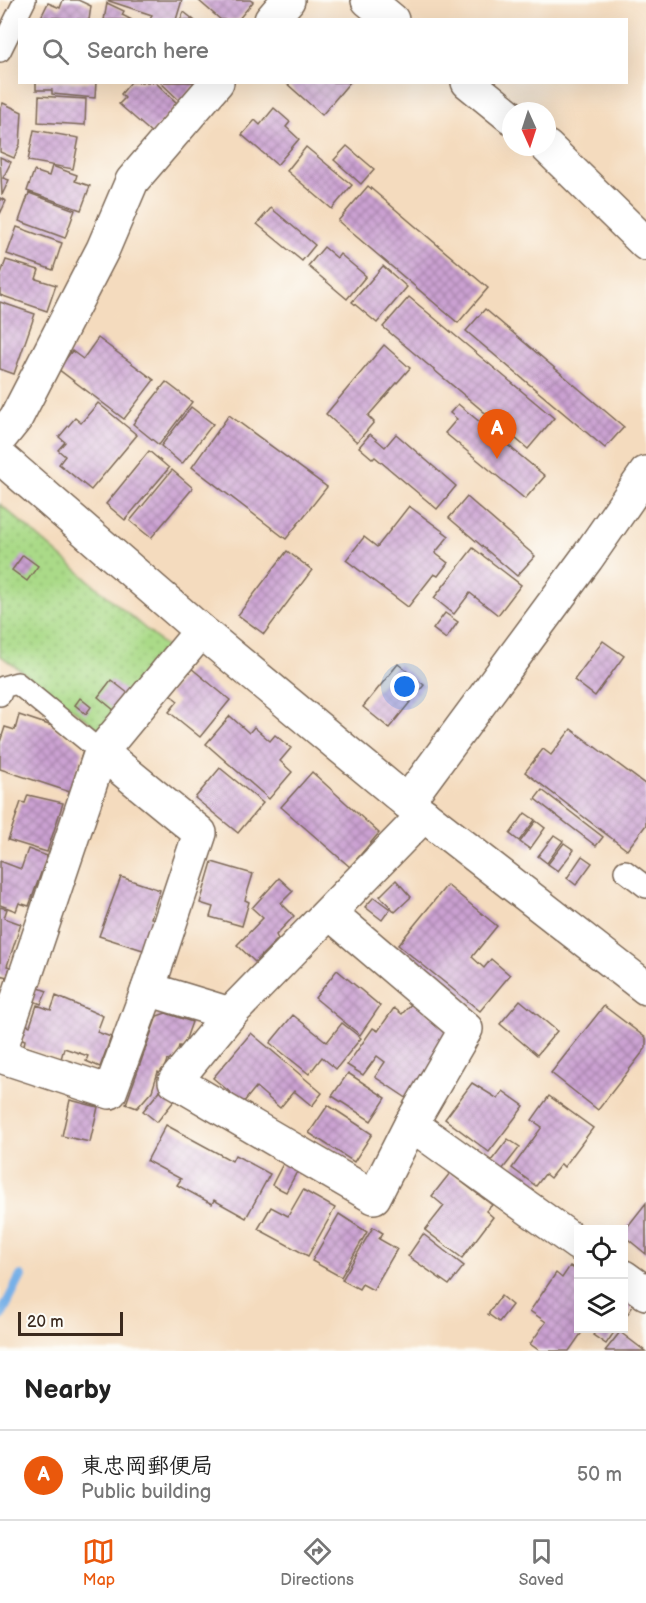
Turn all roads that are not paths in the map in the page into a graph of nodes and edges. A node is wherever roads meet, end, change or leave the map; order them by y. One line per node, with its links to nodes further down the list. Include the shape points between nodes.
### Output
1 (25, 0): 6 (lane)
2 (288, 0): 4 (street)
3 (368, 0): 5 (street)
4 (273, 18)
5 (390, 18)
6 (0, 51)
7 (215, 84): 12 (street, via 132,181 87,281 16,418)
8 (470, 84): 9 (street)
9 (502, 110)
10 (556, 156): 11 (street)
11 (646, 244)
12 (0, 438)
13 (0, 457): 15 (street)
14 (646, 473): 18 (street)
15 (201, 631): 17 (street); 18 (street)
16 (0, 695): 17 (lane, via 3,687 17,683)
17 (101, 752): 23 (street, via 200,833); 25 (street)
18 (415, 808): 21 (street); 22 (street)
19 (625, 871): 20 (lane)
20 (646, 886)
21 (331, 914): 24 (street); 27 (street, via 466,1029)
22 (646, 988)
23 (148, 989): 24 (street); 26 (street, via 110,1092)
24 (230, 1014): 27 (street, via 175,1081 374,1197)
25 (0, 1051)
26 (0, 1056)
27 (411, 1124): 28 (street)
28 (574, 1240)
29 (627, 1279): 30 (street)
30 (646, 1293)

